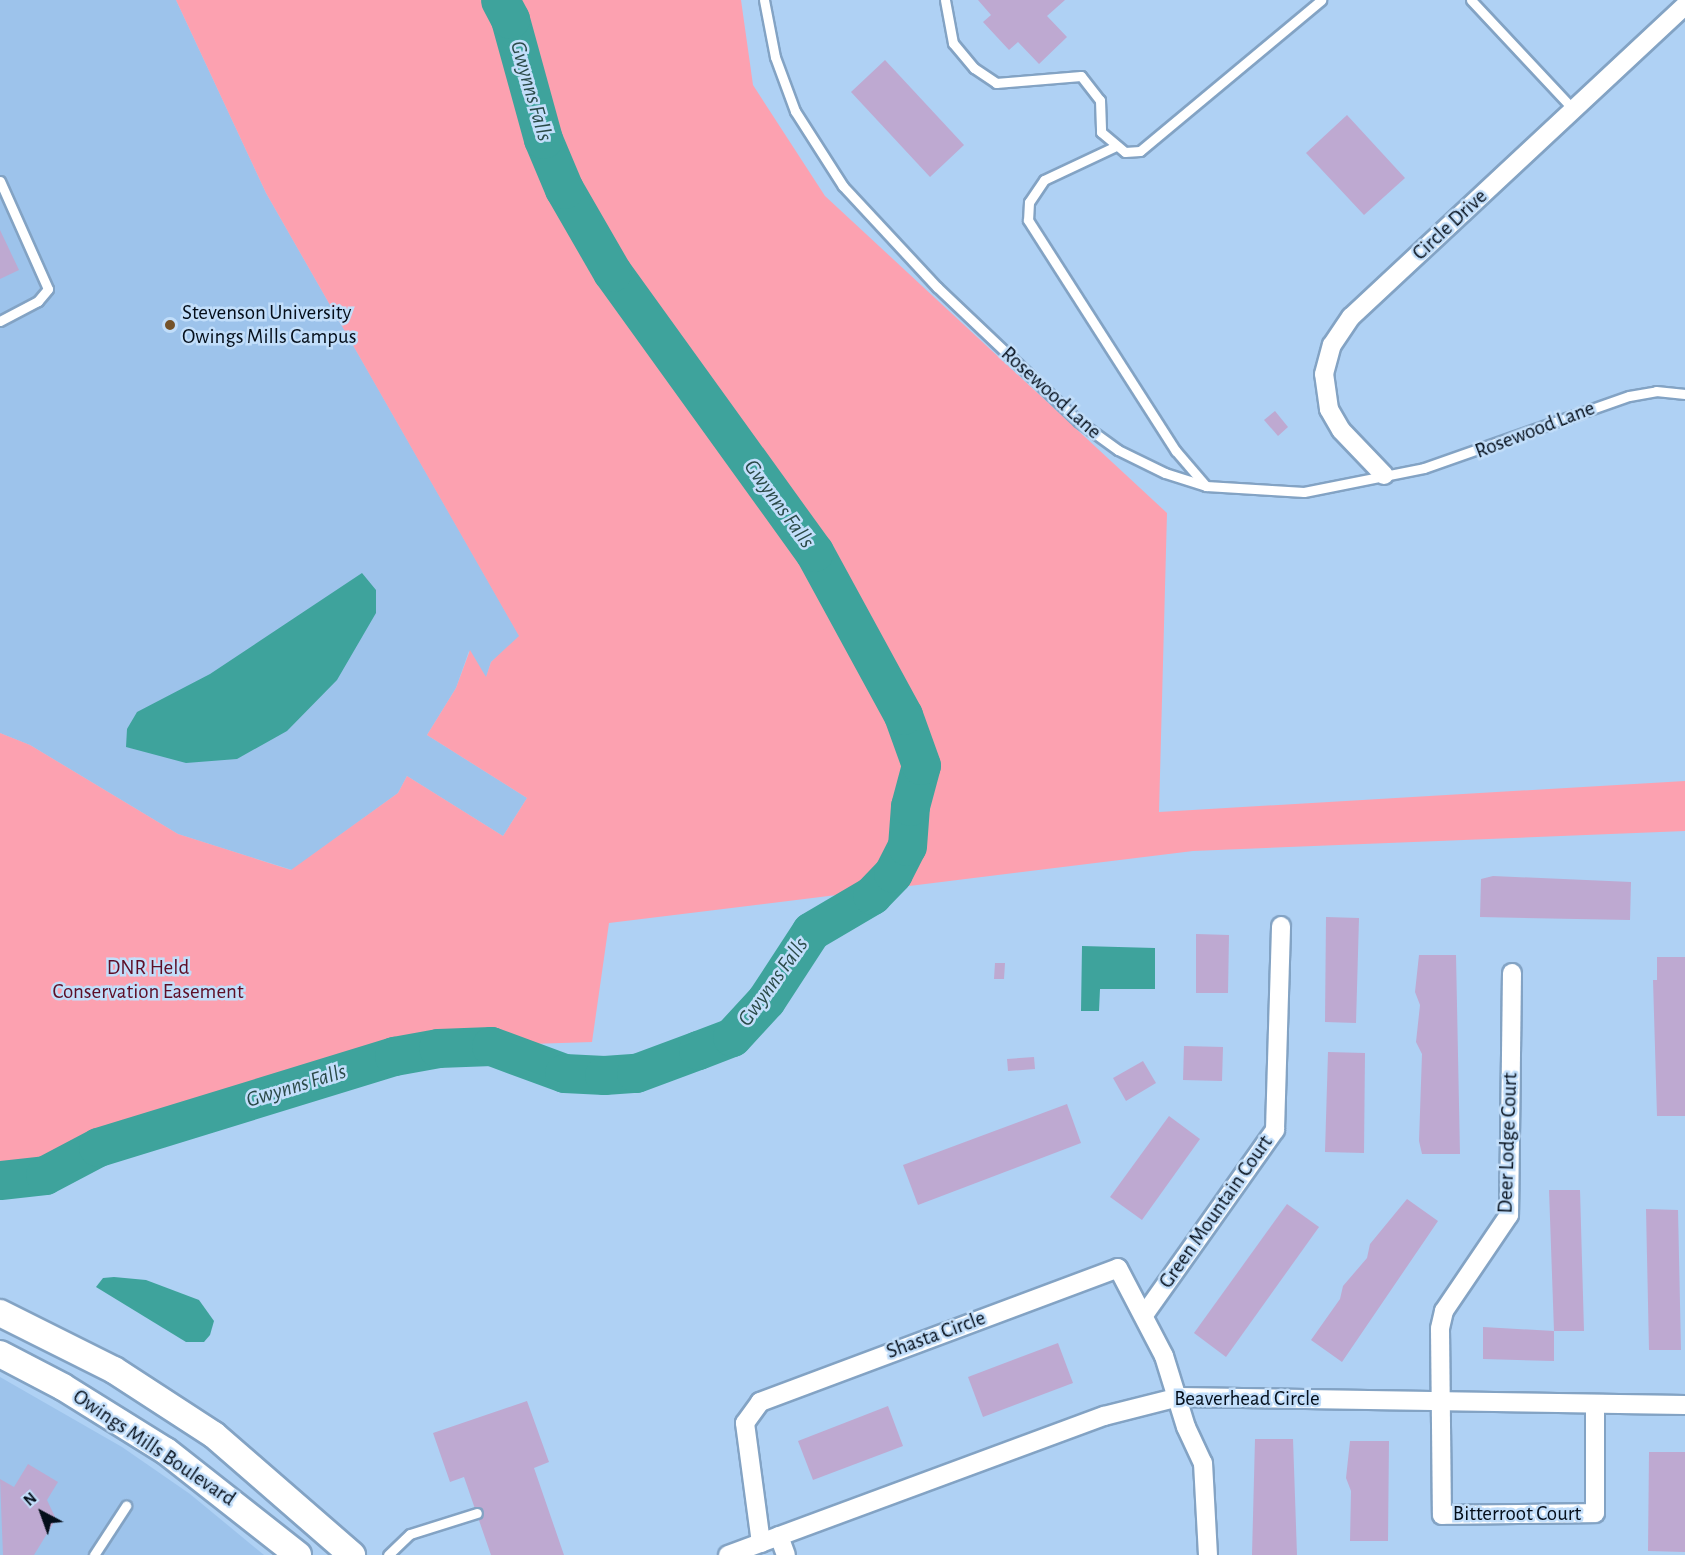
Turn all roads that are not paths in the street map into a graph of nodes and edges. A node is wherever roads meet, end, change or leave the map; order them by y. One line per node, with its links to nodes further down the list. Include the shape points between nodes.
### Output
1 (764, 0): 12 (lane, Rosewood Lane, via 775,57 795,111 816,149 865,210 937,287 1078,421 1118,450 1165,474)
2 (945, 0): 7 (lane, via 953,43 974,68 996,83 1081,76 1100,100 1101,132)
3 (1321, 0): 7 (lane, via 1140,151)
4 (1471, 0): 6 (lane)
5 (1685, 6): 6 (street, Circle Drive)
6 (1574, 110): 11 (street, Circle Drive, via 1351,317 1332,345 1324,374 1329,410 1341,430)
7 (1114, 147): 12 (lane, via 1044,180 1029,202 1028,220 1176,451)
8 (0, 181): 9 (lane, via 48,289 38,301)
9 (0, 321)
10 (1685, 394): 11 (lane, Rosewood Lane, via 1656,391 1629,396 1488,449)
11 (1384, 475): 12 (lane, Rosewood Lane, via 1304,492)
12 (1206, 486)
13 (1281, 926): 16 (street, Green Mountain Court, via 1275,1130)
14 (1512, 973): 19 (street, Deer Lodge Court, via 1509,1215 1444,1311)
15 (0, 1313): 28 (main road, Owings Mills Boulevard, via 114,1370 214,1435)
16 (1144, 1315): 18 (street, Shasta Circle); 25 (street, Shasta Circle, via 1118,1268 772,1394 750,1413 745,1424)
17 (0, 1354): 27 (main road, Owings Mills Boulevard, via 166,1451)
18 (1179, 1397): 19 (street, Beaverhead Circle); 24 (street, Beaverhead Circle, via 1104,1416); 32 (street, Shasta Circle, via 1186,1427 1203,1463)
19 (1442, 1401): 20 (street, Beaverhead Circle); 20 (street, Bitterroot Court, via 1442,1515 1595,1513)
20 (1595, 1404): 21 (street, Beaverhead Circle)
21 (1685, 1405)
22 (126, 1506): 26 (lane)
23 (477, 1514): 29 (lane, via 410,1534)
24 (779, 1536): 25 (street, Beaverhead Circle); 31 (street)
25 (760, 1543): 30 (street, Beaverhead Circle)
26 (94, 1555)
27 (298, 1555)
28 (352, 1555)
29 (388, 1555)
30 (728, 1555)
31 (786, 1555)
32 (1208, 1555)

